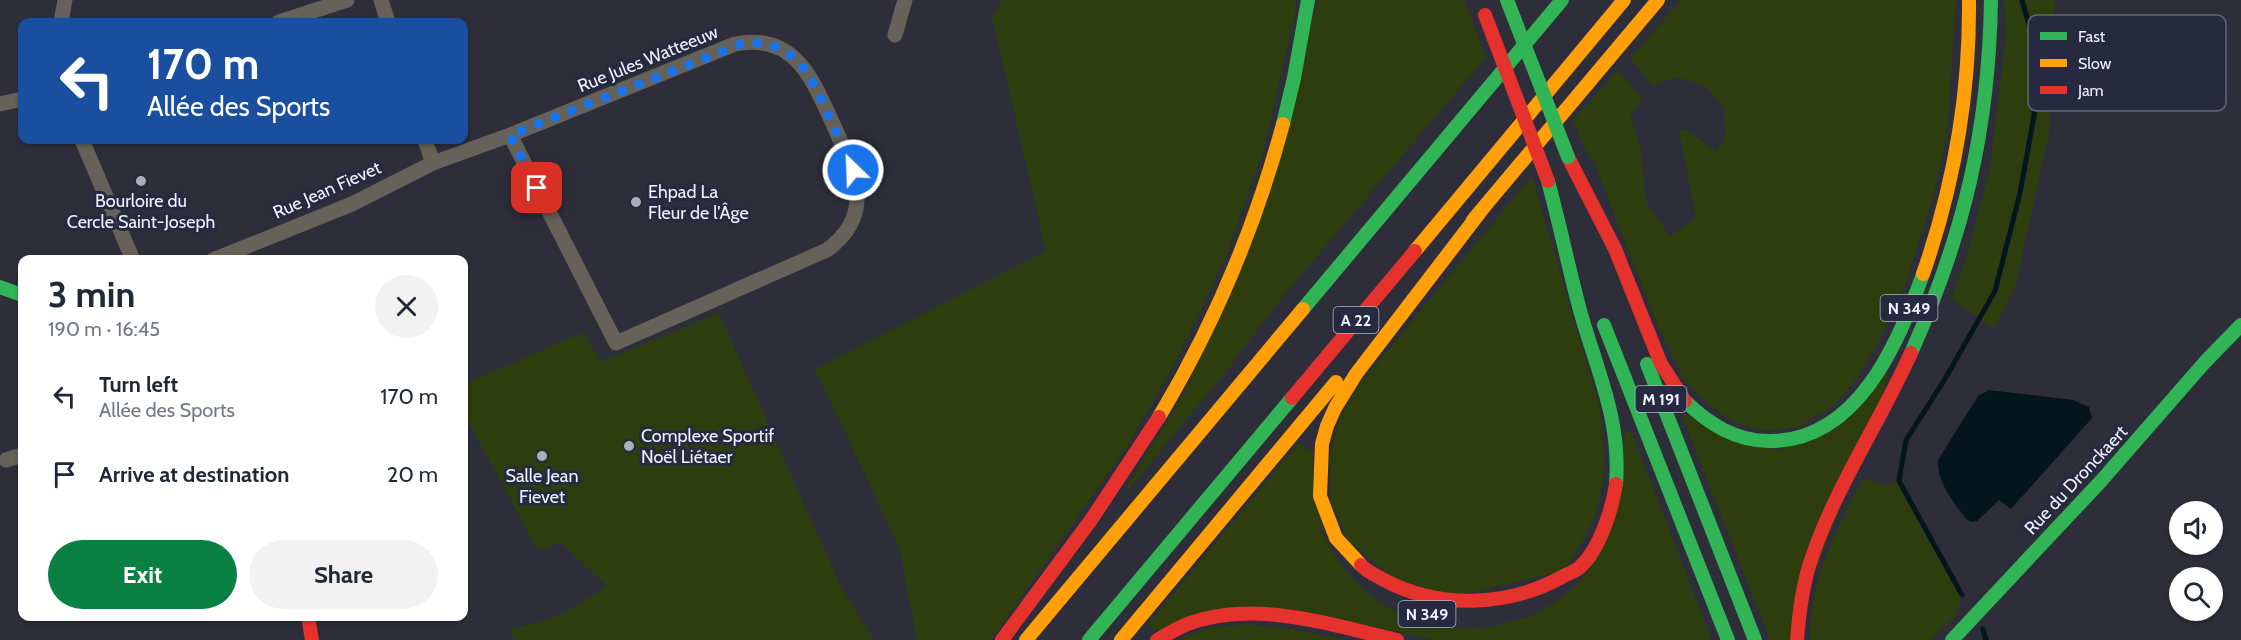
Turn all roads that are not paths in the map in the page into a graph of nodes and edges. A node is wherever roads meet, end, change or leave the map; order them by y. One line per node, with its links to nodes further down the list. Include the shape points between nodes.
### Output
1 (65, 0): 13 (street)
2 (347, 0): 14 (street)
3 (381, 0): 15 (street)
4 (905, 0): 16 (street)
5 (1308, 0): 42 (main road, via 1276,151 1218,306 1138,448 1078,538)
6 (1479, 0): 24 (main road, bridge)
7 (1507, 0): 22 (main road, M 191, bridge)
8 (1624, 0): 44 (main road, A 22)
9 (1658, 0): 25 (main road)
10 (1969, 0): 22 (main road, N 349, via 1968,61 1956,154 1948,195 1926,264 1895,337 1868,385 1847,410 1812,433 1781,441 1748,440 1708,421 1684,398 1665,370 1611,239)
11 (1991, 0): 50 (main road, via 1984,120 1955,242 1912,354 1819,538 1804,584)
12 (1559, 2): 43 (main road, A 22)
13 (62, 18)
14 (291, 18)
15 (387, 18)
16 (895, 35)
17 (18, 100): 18 (street)
18 (0, 103)
19 (510, 135): 19 (street, Rue Jules Watteeuw, via 744,43 764,43 784,50 801,63 814,82 856,180 856,208 846,232 819,254 616,344); 23 (street, Rue Jules Watteeuw)
20 (84, 144): 26 (street)
21 (426, 144): 23 (street)
22 (1568, 157): 49 (main road, M 191)
23 (433, 163): 27 (street, Rue Jean Fievet, via 352,204)
24 (1548, 181): 28 (main road); 38 (main road, via 1582,316 1608,397 1617,465 1612,503 1599,540 1572,577)
25 (1484, 207): 37 (main road, N 349, via 1347,388 1335,407 1322,443 1318,483 1333,540 1359,576); 45 (main road)
26 (131, 255)
27 (225, 255)
28 (1587, 281)
29 (1, 289): 30 (main road)
30 (18, 294)
31 (1600, 315): 48 (main road, M 191)
32 (2241, 316): 34 (main road, Rue du Dronckaert)
33 (2241, 325): 34 (main road, Rue du Dronckaert)
34 (2205, 362): 39 (main road, Rue du Dronckaert, via 2101,481)
35 (18, 456): 36 (street)
36 (6, 460)
37 (1382, 594)
38 (1538, 602)
39 (1970, 619): 51 (main road, Rue du Dronckaert); 52 (main road, Rue du Dronckaert)
40 (309, 621): 41 (main road)
41 (312, 640)
42 (1002, 640)
43 (1026, 640)
44 (1089, 640)
45 (1122, 640)
46 (1157, 640): 47 (main road, via 1188,623 1246,613)
47 (1397, 640)
48 (1728, 640)
49 (1755, 640)
50 (1797, 640)
51 (1946, 640)
52 (1952, 640)

